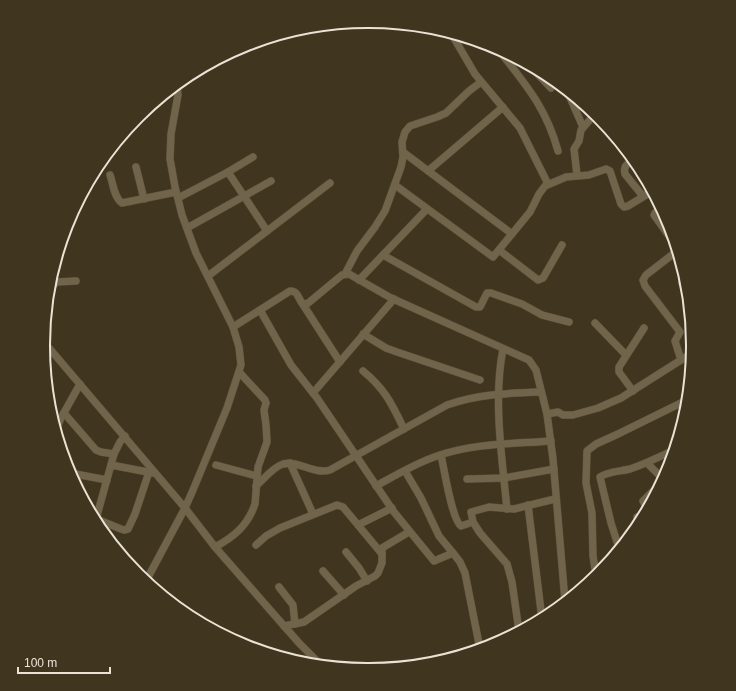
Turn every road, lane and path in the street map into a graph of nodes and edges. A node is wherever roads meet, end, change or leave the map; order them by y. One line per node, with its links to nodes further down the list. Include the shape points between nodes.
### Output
1 (456, 41): 3 (street)
2 (507, 60): 11 (street, via 540,106)
3 (481, 82): 8 (street); 12 (street, via 446,113 410,126 403,136)
4 (548, 85): 5 (street)
5 (551, 88)
6 (178, 92): 26 (street, via 170,147)
7 (573, 103): 10 (street)
8 (503, 107): 16 (street); 22 (street, via 520,128)
9 (591, 119): 10 (street)
10 (583, 127): 19 (street, via 574,152)
11 (558, 151)
12 (402, 152): 16 (street); 23 (street, via 401,168)
13 (253, 157): 17 (street)
14 (628, 164): 24 (street, via 624,167 625,174 642,195)
15 (136, 167): 28 (street)
16 (428, 171): 34 (street)
17 (228, 172): 26 (street); 27 (street)
18 (110, 175): 28 (street, via 119,202)
19 (576, 175): 22 (street); 25 (street, via 589,175 608,170 624,207)
20 (271, 181): 27 (street)
21 (330, 183): 33 (street)
22 (548, 184): 34 (street, via 541,190 530,212)
23 (395, 185): 29 (street); 39 (street, via 381,218 357,251)
24 (647, 193)
25 (647, 194)
26 (177, 195): 28 (street); 32 (street)
27 (244, 196): 32 (street); 33 (street)
28 (144, 199)
29 (427, 209): 36 (street, via 491,257); 38 (street)
30 (656, 212): 31 (street, via 654,215)
31 (662, 226)
32 (187, 228): 40 (street)
33 (267, 231): 40 (street)
34 (512, 234): 36 (street)
35 (562, 245): 36 (street, via 544,278 538,280)
36 (499, 250)
37 (672, 255): 56 (street, via 643,280 680,332 675,341)
38 (383, 256): 41 (street); 47 (street, via 476,307 480,307 487,293 490,293 522,304 542,316)
39 (345, 274): 41 (street); 45 (street, via 311,302)
40 (208, 276): 49 (street)
41 (359, 280): 44 (street)
42 (76, 281): 43 (street)
43 (57, 282)
44 (394, 299): 51 (street); 53 (street)
45 (302, 303): 46 (street, via 296,293 290,291); 57 (street)
46 (260, 310): 49 (street); 64 (street, via 291,365)
47 (569, 322)
48 (595, 323): 54 (street)
49 (233, 327): 59 (street, via 239,347)
50 (644, 328): 54 (street)
51 (363, 334): 57 (street); 60 (street, via 386,348)
52 (50, 349): 61 (street)
53 (503, 349): 63 (street, via 532,363); 65 (street)
54 (626, 356): 62 (street, via 618,370)
55 (685, 357): 56 (street)
56 (681, 360): 62 (street)
57 (340, 362): 64 (street)
58 (363, 371): 70 (street, via 384,392)
59 (240, 372): 87 (street, via 266,403 264,410 267,442); 95 (street, via 228,408)
60 (480, 380)
61 (80, 384): 67 (street); 71 (street)
62 (633, 391): 68 (street, via 583,413)
63 (541, 392): 65 (street); 68 (street)
64 (313, 393): 77 (street)
65 (499, 394): 70 (street, via 464,399 447,405); 73 (street)
66 (680, 404): 110 (street, via 596,444 587,451 586,483 592,513)
67 (64, 413): 69 (street); 74 (street, via 96,450)
68 (547, 414): 72 (street)
69 (60, 422)
70 (404, 429): 77 (street)
71 (125, 436): 74 (street); 84 (street)
72 (551, 441): 73 (street); 82 (street)
73 (500, 444): 76 (street); 88 (street)
74 (114, 454): 80 (street)
75 (667, 454): 78 (street)
76 (441, 455): 83 (street); 101 (street, via 457,522 461,526)
77 (356, 456): 79 (street, via 324,472); 92 (street)
78 (647, 463): 85 (street); 104 (street, via 600,477)
79 (290, 464): 91 (street, via 277,467); 99 (street)
80 (111, 465): 84 (street); 90 (street)
81 (216, 465): 87 (street)
82 (554, 470): 88 (street); 93 (street)
83 (405, 471): 92 (street); 108 (street, via 439,536)
84 (152, 473): 95 (street); 100 (street, via 128,529 124,530)
85 (658, 474)
86 (79, 475): 90 (street)
87 (256, 476): 91 (street)
88 (504, 478): 89 (street); 97 (street)
89 (467, 479)
90 (107, 480): 98 (street)
91 (256, 486): 106 (street, via 255,504 246,522 230,539)
92 (376, 486): 96 (street)
93 (556, 499): 94 (street); 115 (street)
94 (528, 506): 97 (street); 117 (street)
95 (184, 508): 106 (street); 112 (street)
96 (392, 508): 102 (street); 103 (street)
97 (507, 509): 101 (street, via 489,507 472,511 470,514)
98 (97, 511)
99 (313, 514): 102 (street, via 334,505 340,506); 105 (street, via 272,532)
100 (104, 522)
101 (473, 522): 119 (street, via 507,564)
102 (358, 525): 109 (street)
103 (409, 532): 108 (street, via 434,561); 109 (street, via 384,546)
104 (617, 542)
105 (256, 545)
106 (215, 547): 120 (street)
107 (346, 552): 113 (street)
108 (454, 553): 121 (street, via 465,573)
109 (382, 554): 113 (street, via 378,573)
110 (595, 568)
111 (322, 571): 116 (street)
112 (149, 575)
113 (367, 581): 116 (street)
114 (279, 587): 118 (street, via 293,605)
115 (564, 594)
116 (344, 595): 118 (street, via 310,619)
117 (541, 611)
118 (295, 624): 120 (street)
119 (518, 625)
120 (284, 626): 122 (street)
121 (479, 643)
122 (315, 658)

